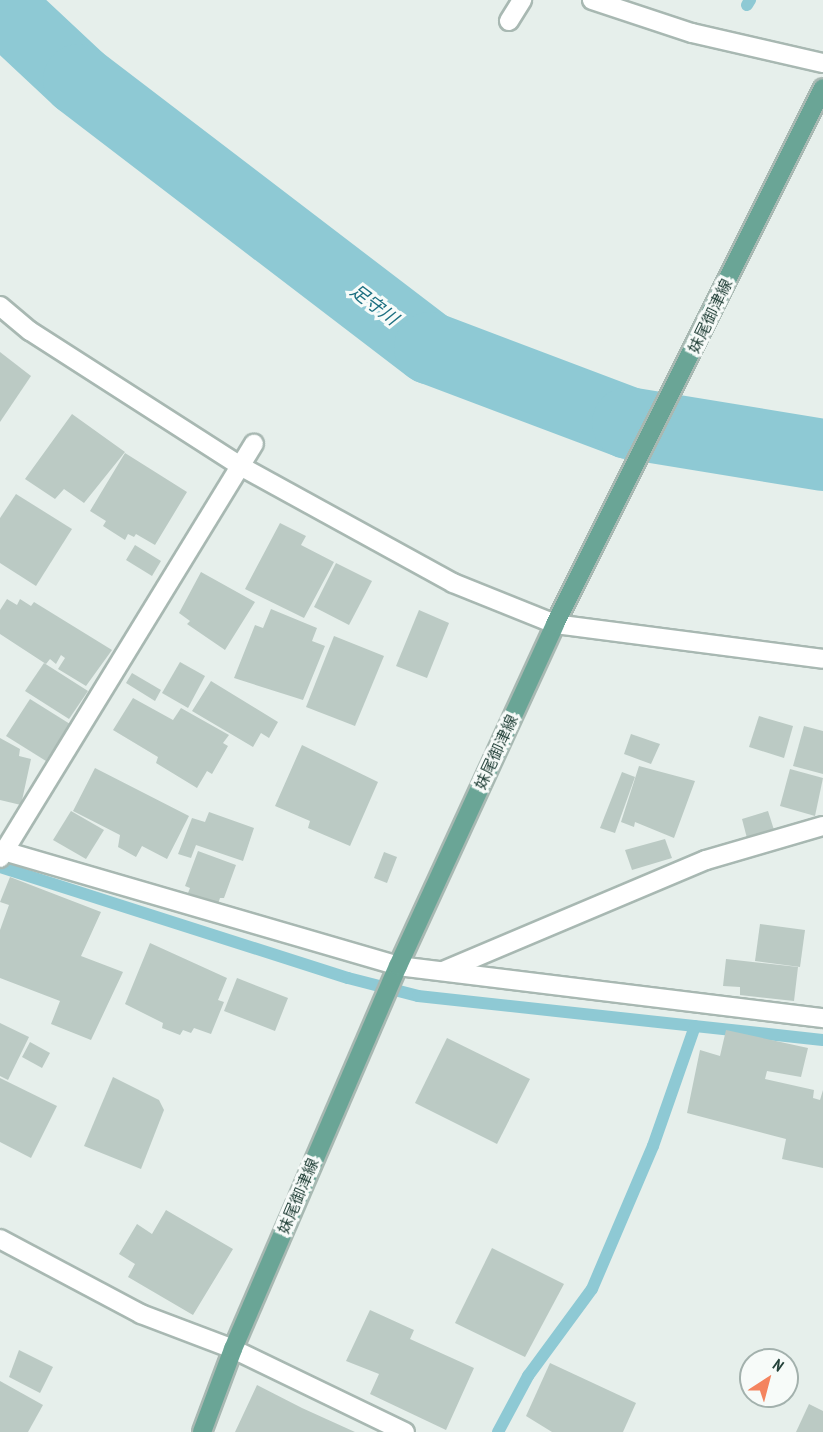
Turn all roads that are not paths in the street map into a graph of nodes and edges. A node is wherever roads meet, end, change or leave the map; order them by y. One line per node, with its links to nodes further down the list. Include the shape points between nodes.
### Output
1 (522, 0): 3 (street)
2 (592, 0): 4 (street, via 713,39)
3 (509, 21)
4 (823, 63)
5 (823, 88): 9 (main road, 妹尾御津線)
6 (0, 306): 8 (street, via 30,330)
7 (254, 444): 8 (street)
8 (242, 467): 9 (street, via 453,583); 12 (street)
9 (555, 624): 10 (street); 13 (main road, 妹尾御津線)
10 (823, 659)
11 (823, 826): 14 (street, via 706,860)
12 (2, 853): 13 (street)
13 (396, 970): 14 (street); 17 (main road, 妹尾御津線)
14 (441, 971): 15 (street)
15 (823, 1018)
16 (0, 1239): 17 (street, via 141,1314)
17 (232, 1349): 18 (main road, 妹尾御津線); 19 (street)
18 (202, 1432)
19 (405, 1432)

